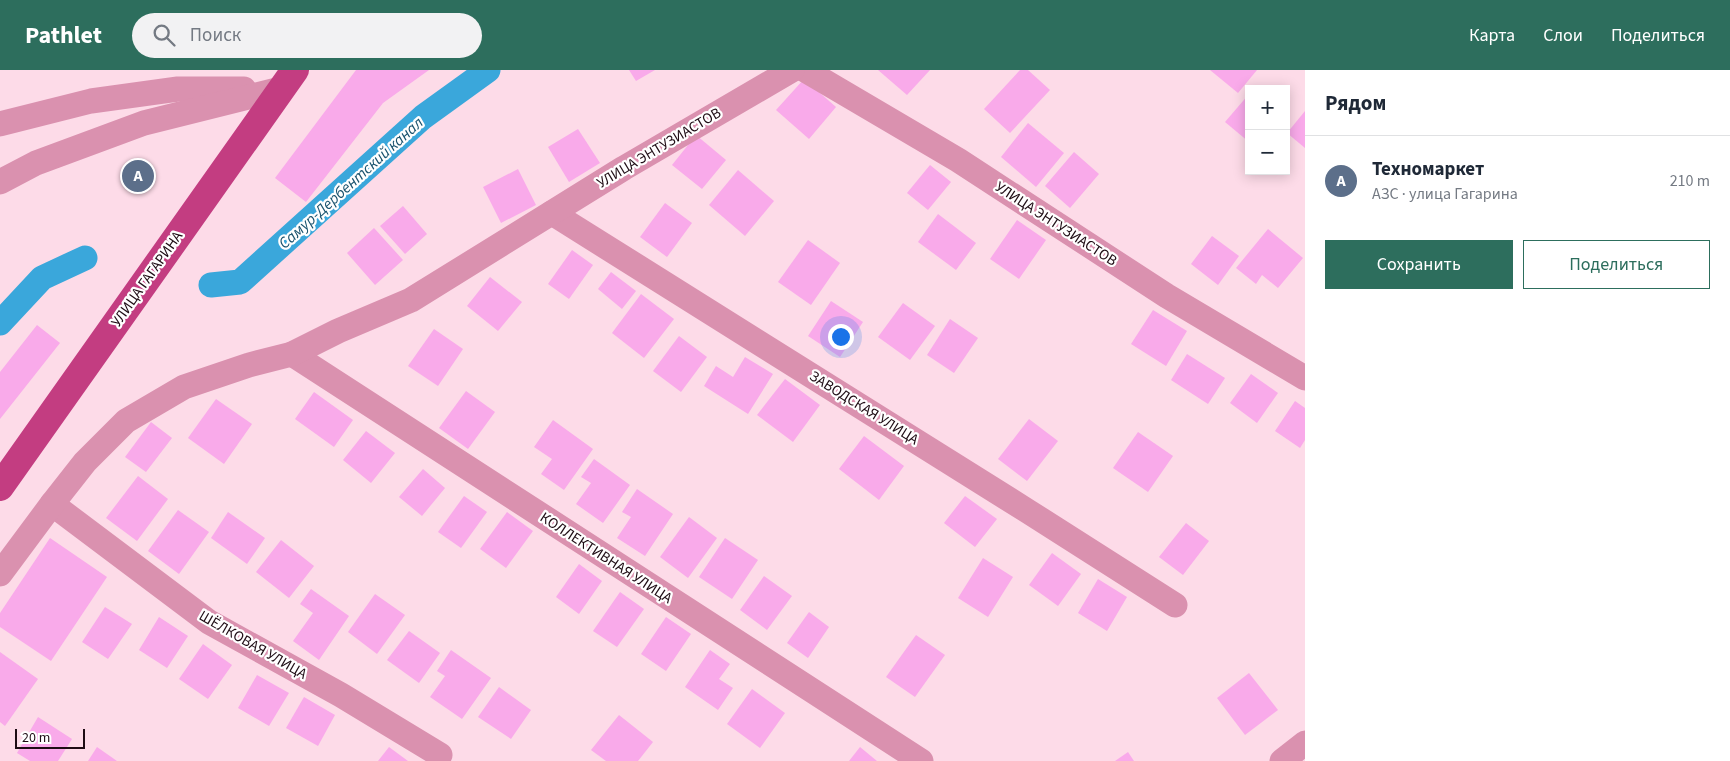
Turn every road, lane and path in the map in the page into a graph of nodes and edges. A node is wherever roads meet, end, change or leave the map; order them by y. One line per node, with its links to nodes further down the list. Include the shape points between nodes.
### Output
1 (792, 70): 6 (street, УЛИЦА ЭНТУЗИАСТОВ, via 666,142)
2 (805, 70): 8 (street, УЛИЦА ЭНТУЗИАСТОВ, via 958,160 1167,296)
3 (288, 79): 4 (street, via 91,101); 5 (street, via 144,123 36,164); 9 (main road, УЛИЦА ГАГАРИНА)
4 (0, 124)
5 (0, 182)
6 (552, 213): 7 (street, УЛИЦА ЭНТУЗИАСТОВ, via 411,300); 12 (street, ЗАВОДСКАЯ УЛИЦА)
7 (292, 354): 10 (street, УЛИЦА ЭНТУЗИАСТОВ, via 184,388 126,421 85,462); 15 (street, КОЛЛЕКТИВНАЯ УЛИЦА)
8 (1305, 378)
9 (0, 487)
10 (52, 504): 11 (street, УЛИЦА ЭНТУЗИАСТОВ); 14 (street, ШЁЛКОВАЯ УЛИЦА, via 209,622 341,695)
11 (0, 574)
12 (1175, 605)
13 (1305, 743): 16 (street)
14 (440, 755)
15 (921, 761)
16 (1282, 761)

